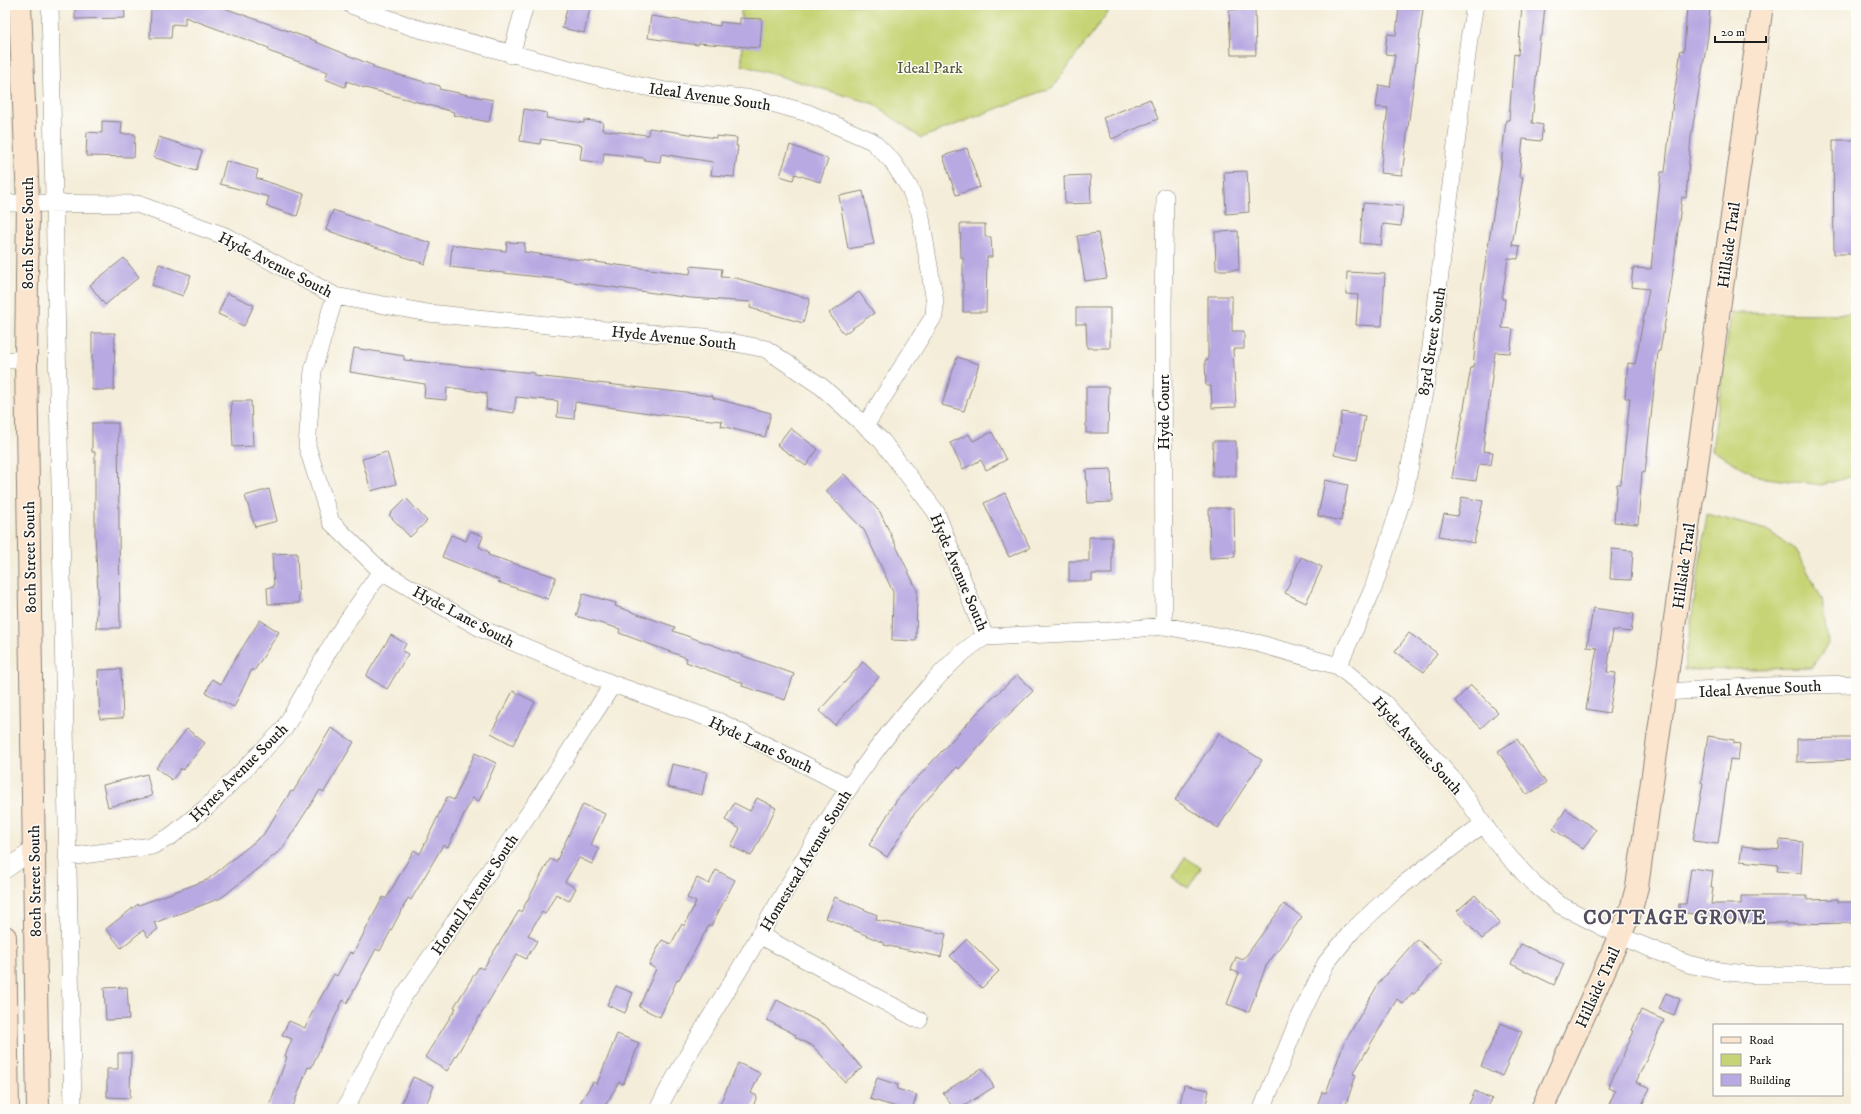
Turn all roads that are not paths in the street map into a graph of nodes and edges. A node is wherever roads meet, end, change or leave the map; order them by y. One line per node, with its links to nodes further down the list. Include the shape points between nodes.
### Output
1 (20, 5): 10 (main road, 80th Street South)
2 (50, 5): 11 (street, 80th Street South)
3 (351, 5): 7 (street, Ideal Avenue South, via 412,27)
4 (525, 5): 7 (street)
5 (1475, 5): 18 (street, 83rd Street South, via 1428,371 1405,491 1373,589)
6 (1762, 5): 21 (main road, Hillside Trail)
7 (511, 55): 14 (street, Ideal Avenue South, via 666,91 757,99 801,111 872,140 892,161 909,187 920,212 935,302 934,316)
8 (1165, 197): 16 (street, Hyde Court)
9 (5, 203): 10 (street, Hyde Avenue South)
10 (28, 203): 11 (street, Hyde Avenue South); 13 (main road, 80th Street South)
11 (53, 203): 12 (street, Hyde Avenue South, via 137,204 225,236); 25 (street, 80th Street South)
12 (335, 296): 14 (street, Hyde Avenue South, via 428,313 705,337 766,349 822,387); 15 (street, Hyde Lane South, via 313,370 307,446 331,522)
13 (15, 360): 24 (main road, 80th Street South)
14 (865, 426): 17 (street, Hyde Avenue South, via 882,441 936,512)
15 (381, 571): 19 (street, Hyde Lane South, via 482,629); 25 (street, Hynes Avenue South, via 335,639 284,729 207,807 171,836 152,846)
16 (1164, 626): 17 (street, Hyde Avenue South); 18 (street, Hyde Avenue South, via 1257,643)
17 (985, 637): 22 (street, Homestead Avenue South, via 973,644 943,671 903,714)
18 (1338, 666): 23 (street, Hyde Avenue South, via 1384,703 1455,782)
19 (613, 684): 22 (street, Hyde Lane South, via 720,722); 35 (street, Hornell Avenue South, via 538,800 401,1000)
20 (1856, 684): 21 (street, Ideal Avenue South)
21 (1665, 692): 28 (main road, Hillside Trail, via 1637,887)
22 (849, 787): 27 (street, Homestead Avenue South, via 803,858)
23 (1483, 824): 28 (street, Hyde Avenue South, via 1532,882 1554,900); 37 (street, via 1396,890 1352,931 1326,962 1297,1023)
24 (33, 850): 26 (street); 33 (main road, 80th Street South)
25 (66, 857): 34 (street, 80th Street South)
26 (5, 870)
27 (759, 935): 31 (street); 36 (street, Homestead Avenue South)
28 (1620, 936): 30 (street, Hyde Avenue South, via 1688,964 1720,971 1755,976); 38 (main road, Hillside Trail)
29 (5, 937): 32 (main road, 80th Street South)
30 (1856, 975)
31 (919, 1020)
32 (8, 1109)
33 (38, 1109)
34 (73, 1109)
35 (345, 1109)
36 (658, 1109)
37 (1262, 1109)
38 (1542, 1109)

